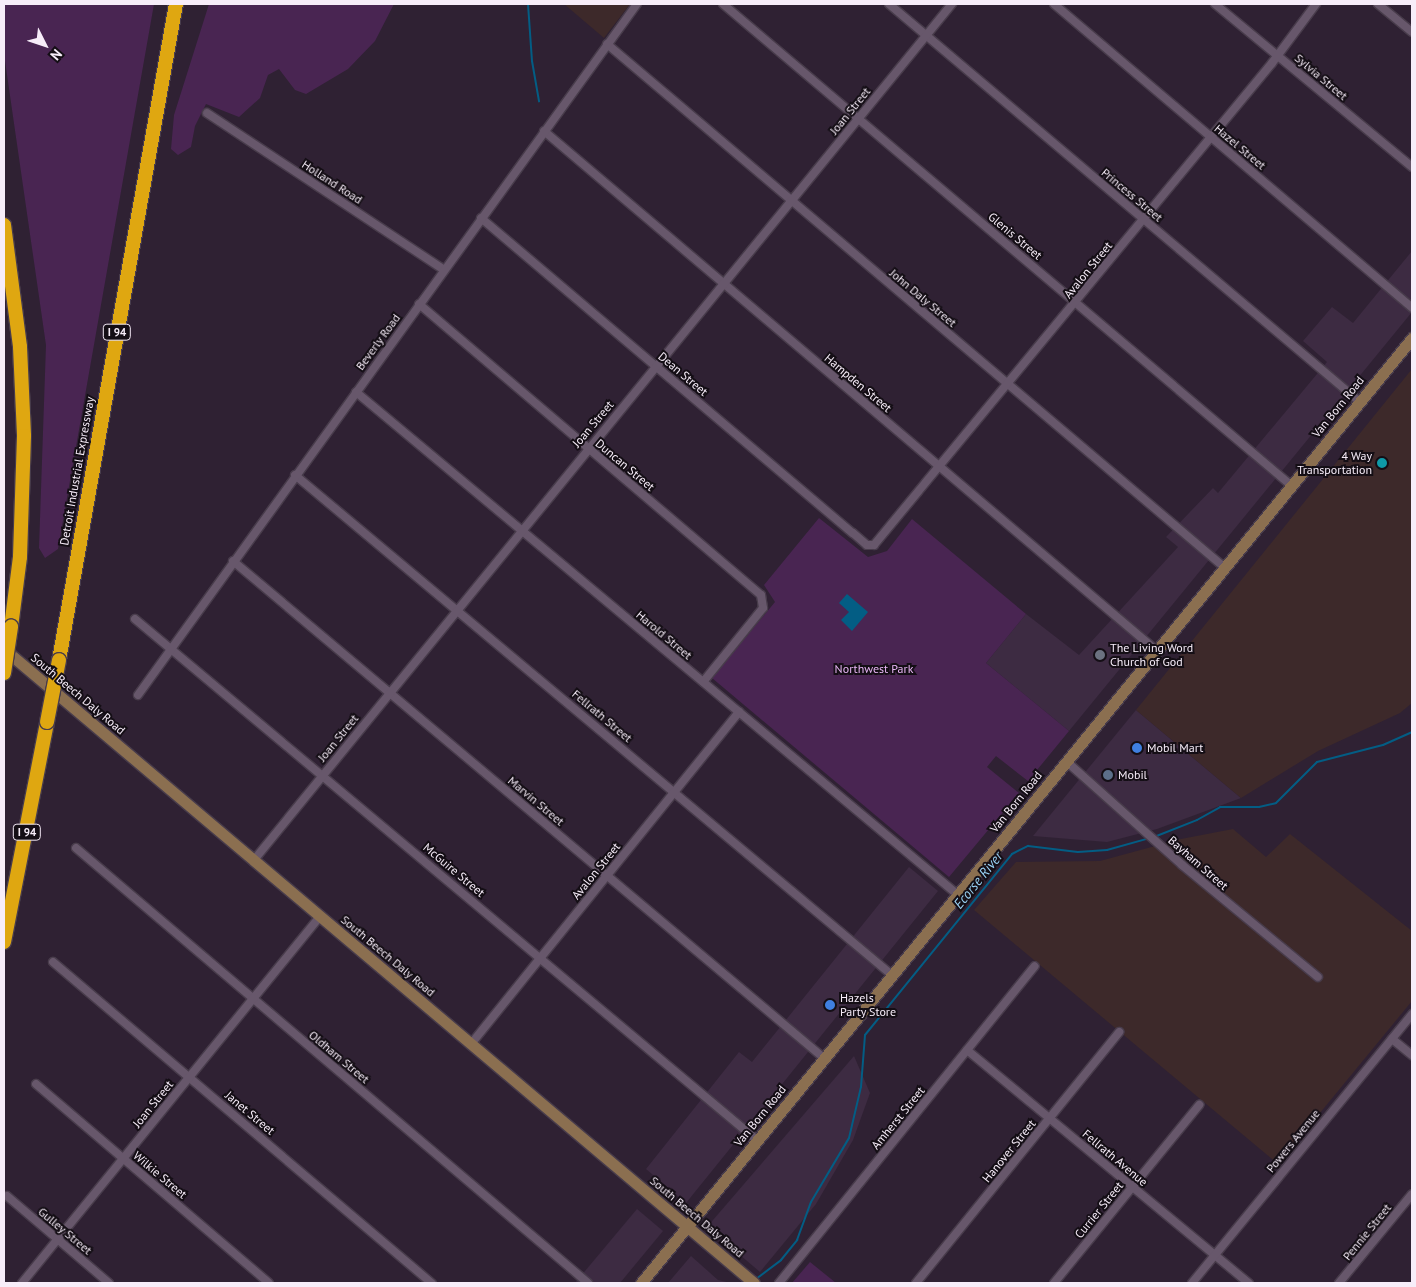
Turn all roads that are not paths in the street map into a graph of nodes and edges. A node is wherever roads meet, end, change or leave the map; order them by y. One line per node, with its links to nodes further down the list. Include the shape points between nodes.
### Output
1 (176, 4): 59 (highway, Detroit Industrial Expressway / I 94, bridge, via 59,660)
2 (637, 4): 12 (street, Beverly Road)
3 (723, 4): 15 (street, Glenis Street)
4 (889, 4): 11 (street, Princess Street)
5 (952, 4): 11 (street, Joan Street)
6 (1054, 4): 17 (street, Hazel Street)
7 (1215, 4): 13 (street, Sylvia Street)
8 (1316, 4): 13 (street, Avalon Street)
9 (1378, 4): 10 (street)
10 (1412, 32)
11 (926, 36): 15 (street, Joan Street); 21 (street, Princess Street)
12 (607, 44): 16 (street, Beverly Road); 19 (street, John Daly Street)
13 (1278, 56): 17 (street, Avalon Street); 18 (street, Sylvia Street)
14 (207, 113): 23 (street, Holland Road)
15 (859, 118): 19 (street, Joan Street); 25 (street, Glenis Street)
16 (544, 131): 20 (street, Beverly Road); 24 (street, Hampden Street)
17 (1211, 137): 21 (street, Avalon Street); 27 (street, Hazel Street)
18 (1412, 167)
19 (792, 201): 24 (street, Joan Street); 30 (street, John Daly Street)
20 (481, 218): 23 (street, Beverly Road); 29 (street, Dean Street)
21 (1144, 220): 25 (street, Avalon Street); 32 (street, Princess Street)
22 (4, 225): 46 (highway, bridge, via 20,348 24,436 20,557)
23 (444, 270): 26 (street, Beverly Road)
24 (723, 284): 29 (street, Joan Street); 34 (street, Hampden Street)
25 (1076, 302): 30 (street, Avalon Street); 36 (street, Glenis Street)
26 (419, 304): 31 (street, Beverly Road); 33 (street, Duncan Street)
27 (1412, 308)
28 (1412, 338): 32 (main road, Van Born Road)
29 (656, 366): 33 (street, Joan Street); 38 (street, Dean Street)
30 (1008, 385): 34 (street, Avalon Street); 40 (street, John Daly Street)
31 (356, 392): 35 (street, Beverly Road); 37 (street, Harold Street)
32 (1360, 402): 36 (main road, Van Born Road)
33 (588, 448): 37 (street, Joan Street); 47 (street, Duncan Street, via 761,595 762,608)
34 (941, 467): 38 (street, Avalon Street, via 880,542); 45 (street, Hampden Street)
35 (295, 475): 39 (street, Beverly Road); 41 (street, Fellrath Street)
36 (1292, 486): 40 (main road, Van Born Road)
37 (521, 530): 41 (street, Joan Street); 47 (street, Harold Street)
38 (872, 546)
39 (233, 561): 44 (street, Beverly Road); 48 (street, Marvin Street)
40 (1225, 568): 45 (main road, Van Born Road)
41 (456, 609): 48 (street, Joan Street); 53 (street, Fellrath Street)
42 (135, 619): 44 (street, McGuire Street)
43 (4, 649): 55 (main road, South Beech Daly Road)
44 (169, 649): 49 (street, Beverly Road); 52 (street, McGuire Street)
45 (1157, 651): 51 (main road, Van Born Road)
46 (4, 673)
47 (703, 682): 50 (street, Harold Street)
48 (389, 693): 52 (street, Joan Street); 56 (street, Marvin Street)
49 (138, 695)
50 (739, 712): 53 (street, Avalon Street); 57 (street, Harold Street)
51 (1067, 762): 57 (main road, Van Born Road); 64 (street, Bayham Street)
52 (322, 775): 55 (street, Joan Street); 60 (street, McGuire Street)
53 (675, 791): 56 (street, Avalon Street); 63 (street, Fellrath Street)
54 (76, 848): 65 (street, Oldham Street)
55 (254, 860): 58 (main road, South Beech Daly Road)
56 (608, 874): 60 (street, Avalon Street); 72 (street, Marvin Street)
57 (958, 895): 63 (main road, Van Born Road)
58 (320, 916): 65 (street, Joan Street); 69 (main road, South Beech Daly Road)
59 (4, 942)
60 (541, 957): 69 (street, Avalon Street); 77 (street, McGuire Street)
61 (53, 962): 73 (street, Janet Street)
62 (1035, 966): 70 (street, Amherst Street)
63 (892, 976): 72 (main road, Van Born Road)
64 (1318, 977)
65 (253, 998): 73 (street, Joan Street); 90 (street, Oldham Street)
66 (1412, 1014): 68 (street, Powers Avenue)
67 (1119, 1032): 76 (street, Hanover Street)
68 (1392, 1039): 71 (street); 84 (street, Powers Avenue)
69 (471, 1044): 82 (main road, South Beech Daly Road)
70 (967, 1050): 76 (street, Fellrath Avenue); 92 (street, Amherst Street)
71 (1412, 1055)
72 (825, 1058): 77 (main road, Van Born Road)
73 (190, 1076): 78 (street, Joan Street); 89 (street, Janet Street)
74 (36, 1084): 78 (street, Wilkie Street)
75 (1199, 1105): 79 (street, Currier Street)
76 (1049, 1118): 79 (street, Fellrath Avenue); 93 (street, Hanover Street)
77 (758, 1141): 82 (main road, Van Born Road)
78 (123, 1159): 83 (street, Joan Street); 88 (street, Wilkie Street)
79 (1132, 1187): 84 (street, Fellrath Avenue); 94 (street, Currier Street)
80 (1412, 1194): 97 (street, Pennie Street)
81 (7, 1196): 83 (street, Gulley Street)
82 (687, 1227): 85 (main road, South Beech Daly Road); 91 (main road, Van Born Road)
83 (58, 1240): 86 (street, Joan Street); 87 (street, Gulley Street)
84 (1215, 1255): 95 (street, Powers Avenue); 96 (street, Fellrath Avenue)
85 (750, 1280)
86 (22, 1283)
87 (109, 1283)
88 (269, 1283)
89 (432, 1283)
90 (588, 1283)
91 (641, 1283)
92 (779, 1283)
93 (916, 1283)
94 (1054, 1283)
95 (1192, 1283)
96 (1249, 1283)
97 (1339, 1283)

